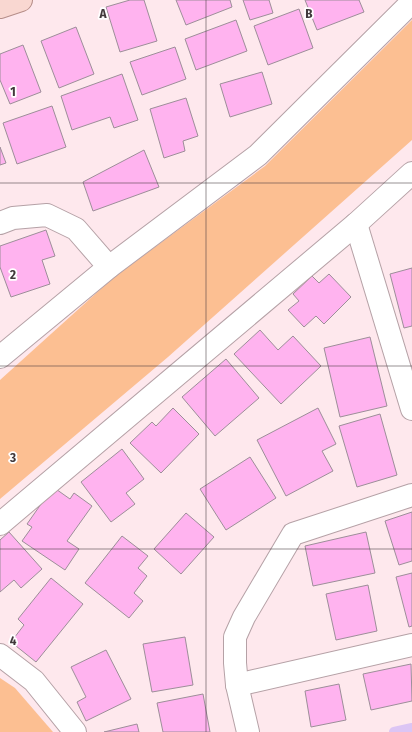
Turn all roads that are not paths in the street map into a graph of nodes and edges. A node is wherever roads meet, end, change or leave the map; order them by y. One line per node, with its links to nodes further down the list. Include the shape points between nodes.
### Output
1 (21, 0): 3 (main road)
2 (412, 2): 7 (street, via 258,155)
3 (0, 7)
4 (412, 172): 6 (street)
5 (0, 223): 7 (street, via 13,218 47,215 76,230)
6 (356, 224): 9 (street); 11 (street)
7 (109, 267): 8 (street)
8 (0, 357)
9 (412, 409)
10 (412, 494): 14 (street, via 293,534 235,637)
11 (0, 524)
12 (412, 645): 14 (street)
13 (0, 655): 15 (street, via 34,680)
14 (237, 685): 16 (street)
15 (75, 732)
16 (248, 732)

